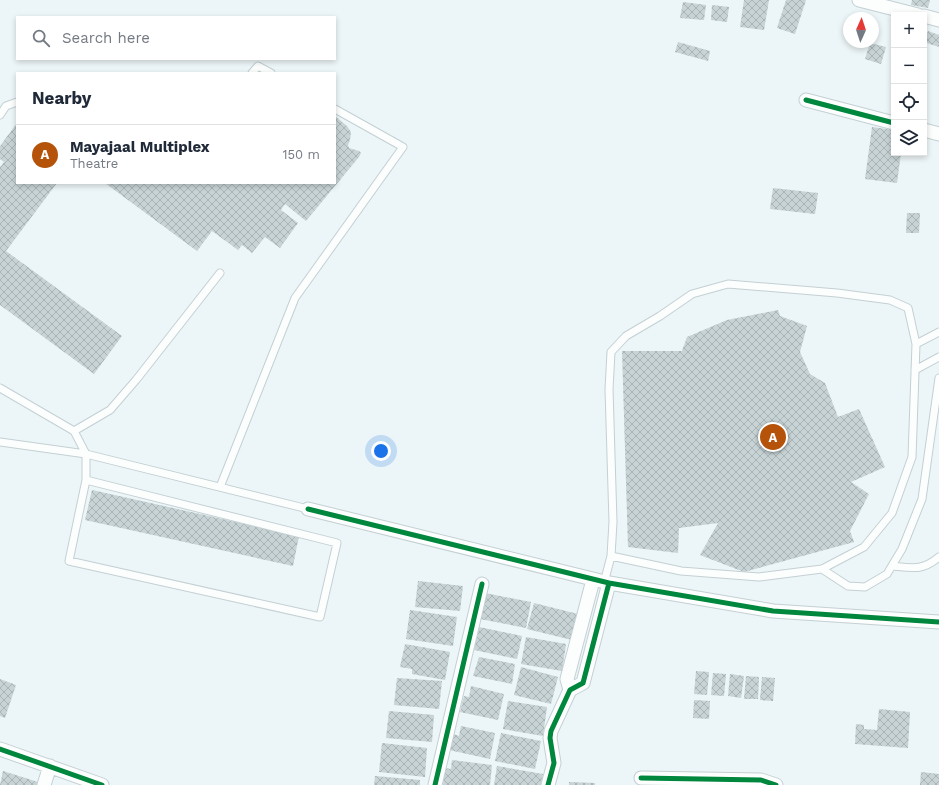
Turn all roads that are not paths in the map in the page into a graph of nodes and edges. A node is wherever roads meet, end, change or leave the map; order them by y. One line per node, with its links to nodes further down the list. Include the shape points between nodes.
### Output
1 (859, 0): 2 (street)
2 (906, 12)
3 (927, 17): 4 (street)
4 (939, 20)
5 (253, 72): 6 (lane, via 258,66)
6 (269, 72)
7 (806, 100): 11 (street)
8 (16, 102): 10 (lane, via 6,106)
9 (336, 110): 25 (lane, via 403,147 295,298)
10 (0, 115)
11 (891, 122)
12 (927, 131): 13 (street)
13 (939, 134)
14 (220, 273): 21 (lane, via 110,410)
15 (939, 332): 16 (lane)
16 (916, 344): 18 (lane); 27 (lane, via 908,308 890,300 728,284 692,294 626,336 611,352)
17 (939, 357): 18 (lane)
18 (915, 370): 30 (lane, via 912,457 892,513 864,547)
19 (938, 378): 29 (lane, via 922,499)
20 (0, 388): 21 (lane)
21 (74, 431): 23 (lane)
22 (0, 442): 23 (lane)
23 (86, 454): 24 (lane); 25 (lane)
24 (86, 480): 24 (lane, via 69,561 320,617 336,543)
25 (220, 488): 26 (lane)
26 (308, 509): 31 (street)
27 (611, 556): 30 (lane, via 681,571 759,577); 31 (lane)
28 (939, 557): 29 (lane, via 927,566)
29 (893, 566): 30 (lane, via 887,574 865,587 848,586)
30 (822, 569)
31 (602, 582): 33 (street, via 773,611); 40 (street, via 583,683 570,690 551,731 554,763)
32 (482, 584): 39 (street)
33 (939, 622)
34 (0, 748): 35 (street)
35 (50, 766): 37 (street); 38 (street)
36 (641, 778): 41 (street, via 761,780)
37 (44, 785)
38 (102, 785)
39 (435, 785)
40 (548, 785)
41 (776, 785)

